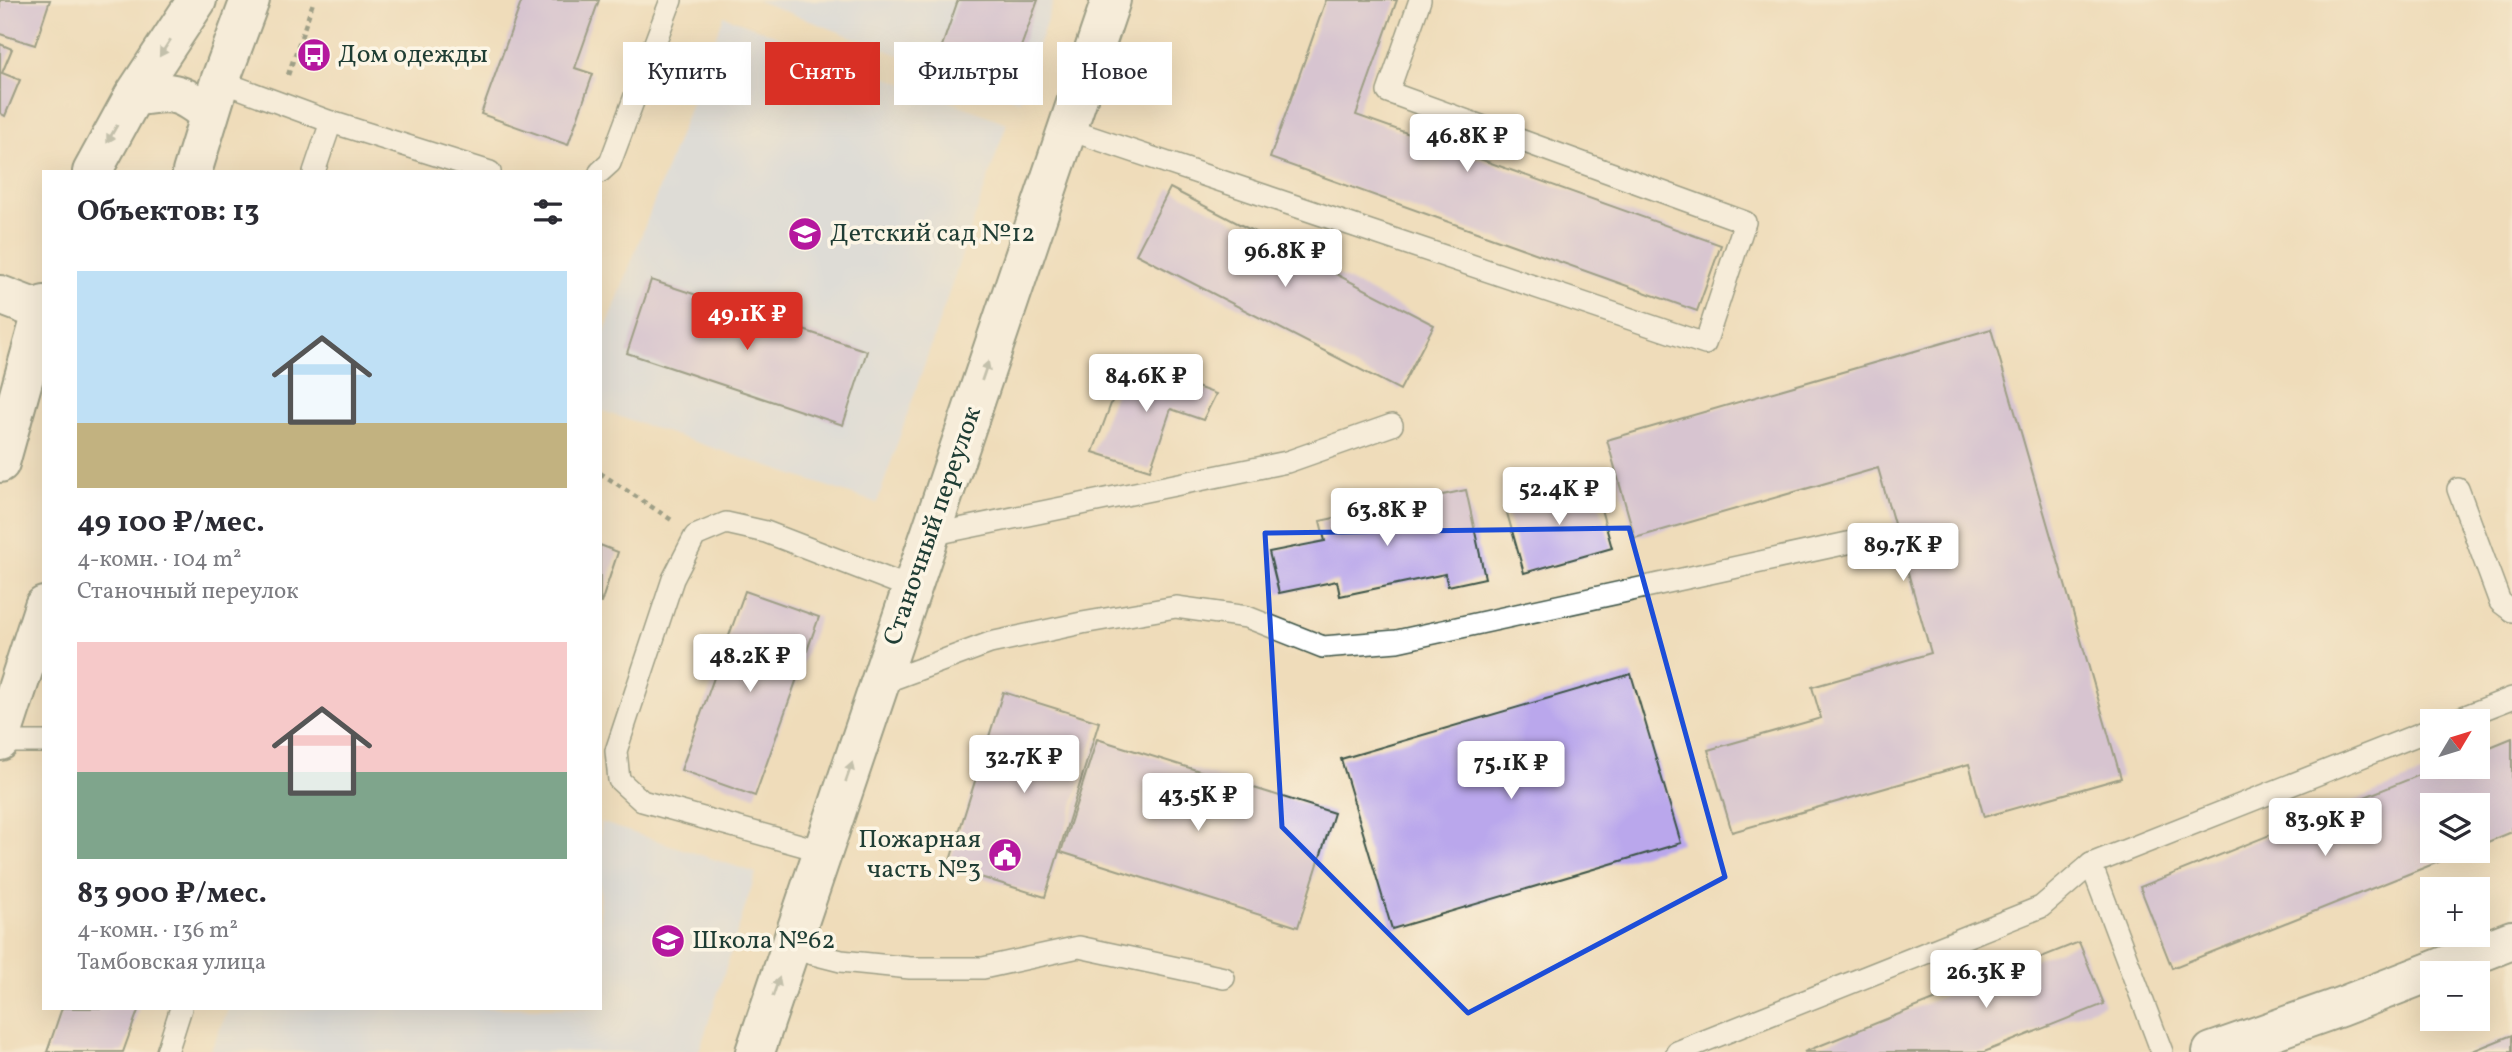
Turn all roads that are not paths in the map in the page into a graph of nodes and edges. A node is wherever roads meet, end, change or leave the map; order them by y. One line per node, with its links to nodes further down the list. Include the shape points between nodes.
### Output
1 (197, 0): 6 (main road, one-way to 6)
2 (250, 0): 7 (main road)
3 (671, 0): 14 (lane, via 610,163)
4 (1111, 0): 9 (main road, Станочный переулок)
5 (1420, 0): 9 (lane, via 1388,92 1745,222 1705,344)
6 (133, 97): 7 (main road, via 165,91 192,101); 10 (main road, one-way to 10)
7 (215, 98): 8 (lane, via 278,103); 11 (main road)
8 (331, 122): 12 (lane); 13 (lane)
9 (1067, 129): 21 (main road, Станочный переулок, one-way to 9)
10 (93, 170)
11 (193, 170)
12 (315, 170)
13 (484, 170)
14 (602, 170)
15 (0, 295): 16 (main road)
16 (42, 308)
17 (42, 312): 19 (main road)
18 (1392, 425): 21 (lane, via 1287,462)
19 (0, 463)
20 (2458, 489): 24 (lane, via 2501,602)
21 (930, 535): 23 (main road, Станочный переулок)
22 (1866, 540): 26 (lane, via 1397,641 1323,647 1247,617 1175,607 990,643)
23 (911, 588): 26 (main road, Станочный переулок); 32 (lane, via 766,532 726,523 695,536 673,579 616,751 619,780 642,801)
24 (2512, 611)
25 (42, 612): 30 (main road)
26 (879, 684): 32 (main road, Станочный переулок, one-way to 26)
27 (2512, 698): 28 (lane)
28 (2484, 709)
29 (2420, 734): 33 (lane)
30 (0, 741): 31 (lane)
31 (42, 742)
32 (822, 851): 35 (main road, Станочный переулок)
33 (2091, 864): 41 (lane, via 2041,907); 42 (lane)
34 (2512, 940): 38 (main road)
35 (790, 948): 36 (lane, via 842,961 910,968 983,968 1079,947); 40 (main road, Станочный переулок, one-way to 35)
36 (1224, 978)
37 (180, 1010): 39 (lane)
38 (2220, 1051)
39 (167, 1052)
40 (755, 1052)
41 (1677, 1052)
42 (2162, 1052)

